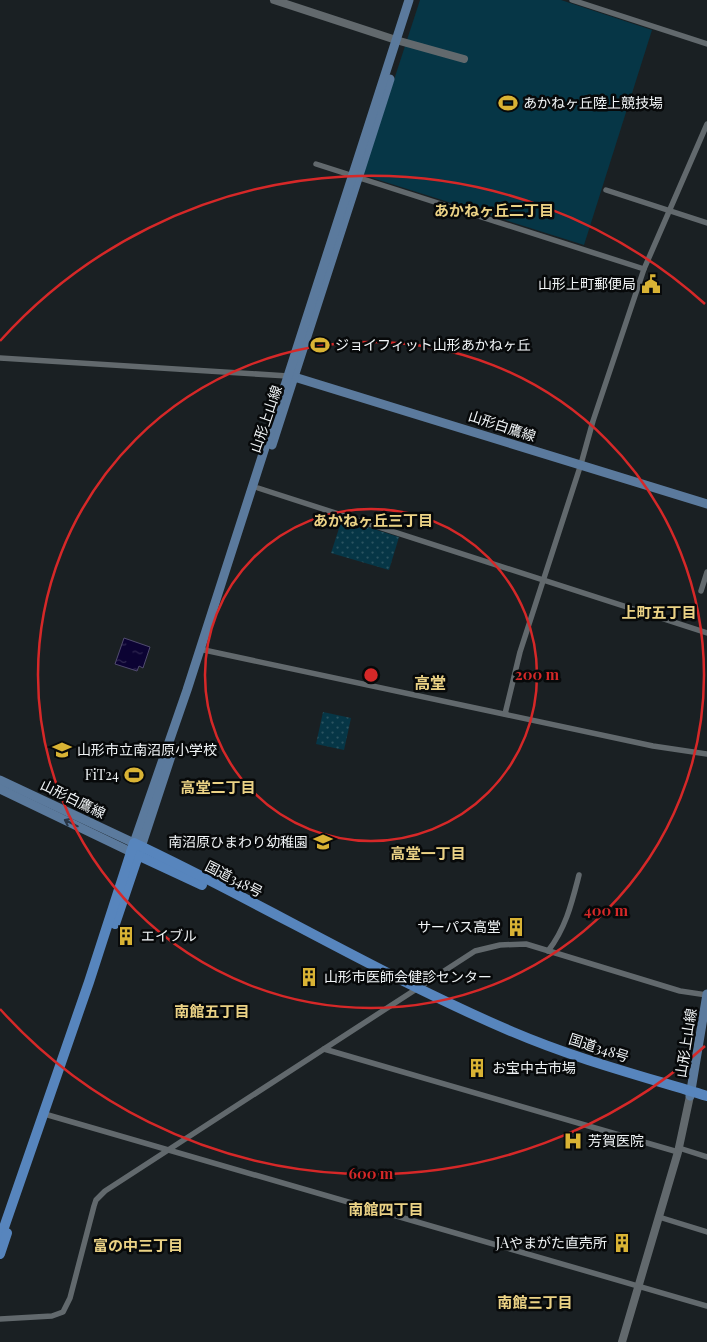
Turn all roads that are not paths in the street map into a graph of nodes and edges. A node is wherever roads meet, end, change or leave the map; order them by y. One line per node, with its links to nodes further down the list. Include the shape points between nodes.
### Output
1 (274, 0): 5 (street)
2 (409, 0): 5 (main road, 山形上山線)
3 (415, 0): 5 (main road, 山形上山線)
4 (572, 0): 6 (street)
5 (399, 41): 7 (street); 10 (main road, 山形上山線)
6 (707, 44)
7 (464, 59)
8 (707, 124): 12 (street)
9 (316, 164): 10 (street)
10 (356, 177): 14 (street); 16 (main road, 山形上山線)
11 (606, 190): 12 (street)
12 (669, 210): 13 (street); 14 (street)
13 (707, 223)
14 (644, 269): 17 (street)
15 (0, 358): 16 (street)
16 (292, 376): 17 (main road, 山形白鷹線); 18 (main road, 山形上山線); 29 (main road, 山形上山線)
17 (581, 464): 19 (main road, 山形白鷹線); 21 (street)
18 (258, 488): 21 (street); 24 (main road, 山形上山線)
19 (707, 504)
20 (707, 572): 22 (street)
21 (543, 580): 23 (street); 25 (street)
22 (701, 591)
23 (707, 633)
24 (204, 650): 25 (street); 29 (main road, 山形上山線)
25 (505, 714): 26 (street, via 653,746)
26 (707, 754)
27 (0, 780): 29 (main road, 山形白鷹線)
28 (0, 788): 29 (main road, 山形白鷹線, one-way to 28)
29 (136, 849): 32 (highway, 国道348号); 38 (highway); 44 (highway)
30 (579, 875): 31 (street, via 564,926)
31 (548, 951): 32 (street, via 526,944 488,947 460,960); 33 (street, via 680,991)
32 (417, 990): 34 (street); 35 (highway, 国道348号, via 518,1034)
33 (707, 995): 35 (main road, 山形上山線)
34 (324, 1050): 39 (street); 40 (street)
35 (691, 1094): 36 (highway, 国道348号); 37 (highway, 国道348号); 40 (street)
36 (707, 1096)
37 (707, 1101)
38 (48, 1114): 39 (street); 45 (highway)
39 (168, 1150): 46 (street); 48 (street, via 96,1200 70,1298 63,1312 52,1316)
40 (678, 1150): 41 (street); 42 (street)
41 (707, 1157)
42 (659, 1217): 43 (street); 46 (street)
43 (707, 1232)
44 (0, 1239)
45 (0, 1254)
46 (638, 1285): 47 (street); 49 (street)
47 (707, 1306)
48 (0, 1319)
49 (622, 1342)

